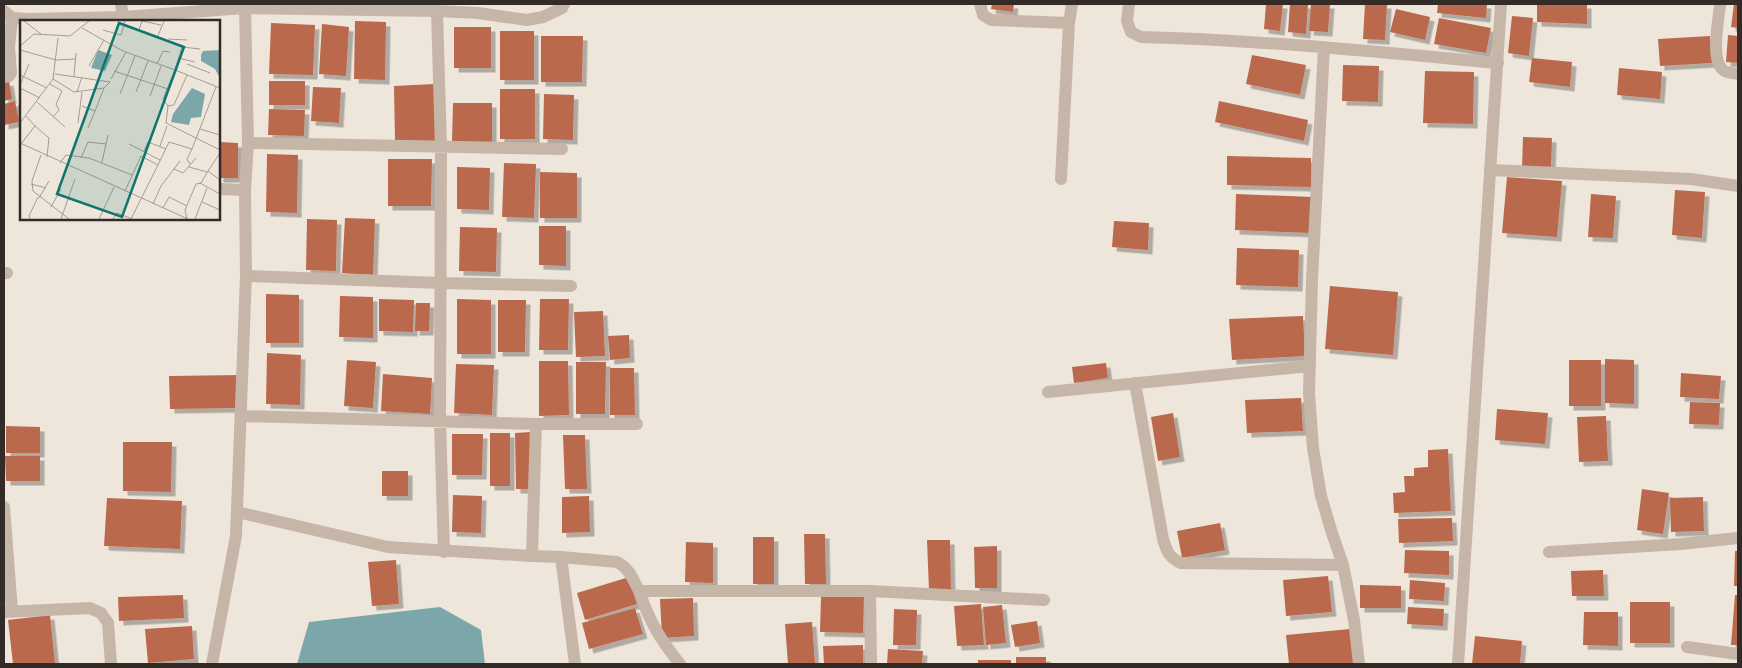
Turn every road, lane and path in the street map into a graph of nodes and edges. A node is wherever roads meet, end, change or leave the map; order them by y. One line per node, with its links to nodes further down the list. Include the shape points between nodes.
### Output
1 (121, 4): 11 (street)
2 (564, 4): 9 (street, via 543,18 527,20)
3 (980, 4): 12 (street, via 982,15 991,20)
4 (1072, 4): 12 (street)
5 (1129, 4): 13 (street, via 1127,21 1131,32 1141,37)
6 (1502, 4): 14 (street)
7 (1720, 4): 15 (street, via 1717,61 1722,69)
8 (245, 6): 9 (street); 11 (street); 17 (street)
9 (437, 11): 18 (street)
10 (8, 14): 11 (street, via 29,19); 16 (street, via 11,73)
11 (123, 17)
12 (1069, 23): 21 (street)
13 (1324, 47): 14 (street); 28 (street)
14 (1498, 63): 20 (street)
15 (1738, 74)
16 (4, 77)
17 (248, 143): 18 (street); 24 (street)
18 (441, 148): 19 (street); 26 (street)
19 (562, 149)
20 (1490, 170): 22 (street, via 1691,179); 55 (street)
21 (1061, 179)
22 (1738, 186)
23 (220, 188): 24 (street)
24 (245, 190): 25 (street)
25 (246, 276): 26 (street); 31 (street)
26 (441, 283): 27 (street); 32 (street)
27 (570, 286)
28 (1310, 366): 29 (street); 42 (street, via 1314,457 1321,496)
29 (1135, 383): 30 (street); 42 (street, via 1163,539 1172,559 1181,563)
30 (1048, 392)
31 (241, 416): 32 (street); 36 (street)
32 (440, 421): 33 (street); 38 (street)
33 (536, 424): 34 (street); 40 (street)
34 (637, 424)
35 (4, 507): 46 (street)
36 (237, 512): 38 (street, via 388,548); 50 (street, via 236,536)
37 (1738, 538): 39 (street)
38 (444, 552): 40 (street)
39 (1549, 552)
40 (532, 556): 41 (street)
41 (561, 558): 43 (street, via 617,562 630,572); 51 (street)
42 (1343, 565): 54 (street)
43 (639, 591): 44 (street); 52 (street, via 649,619)
44 (870, 591): 45 (street); 53 (street)
45 (1044, 600)
46 (8, 611): 49 (street, via 90,608 101,613 108,623)
47 (1687, 646): 48 (street)
48 (1738, 654)
49 (111, 664)
50 (212, 664)
51 (575, 664)
52 (680, 664)
53 (871, 664)
54 (1359, 664)
55 (1458, 664)

